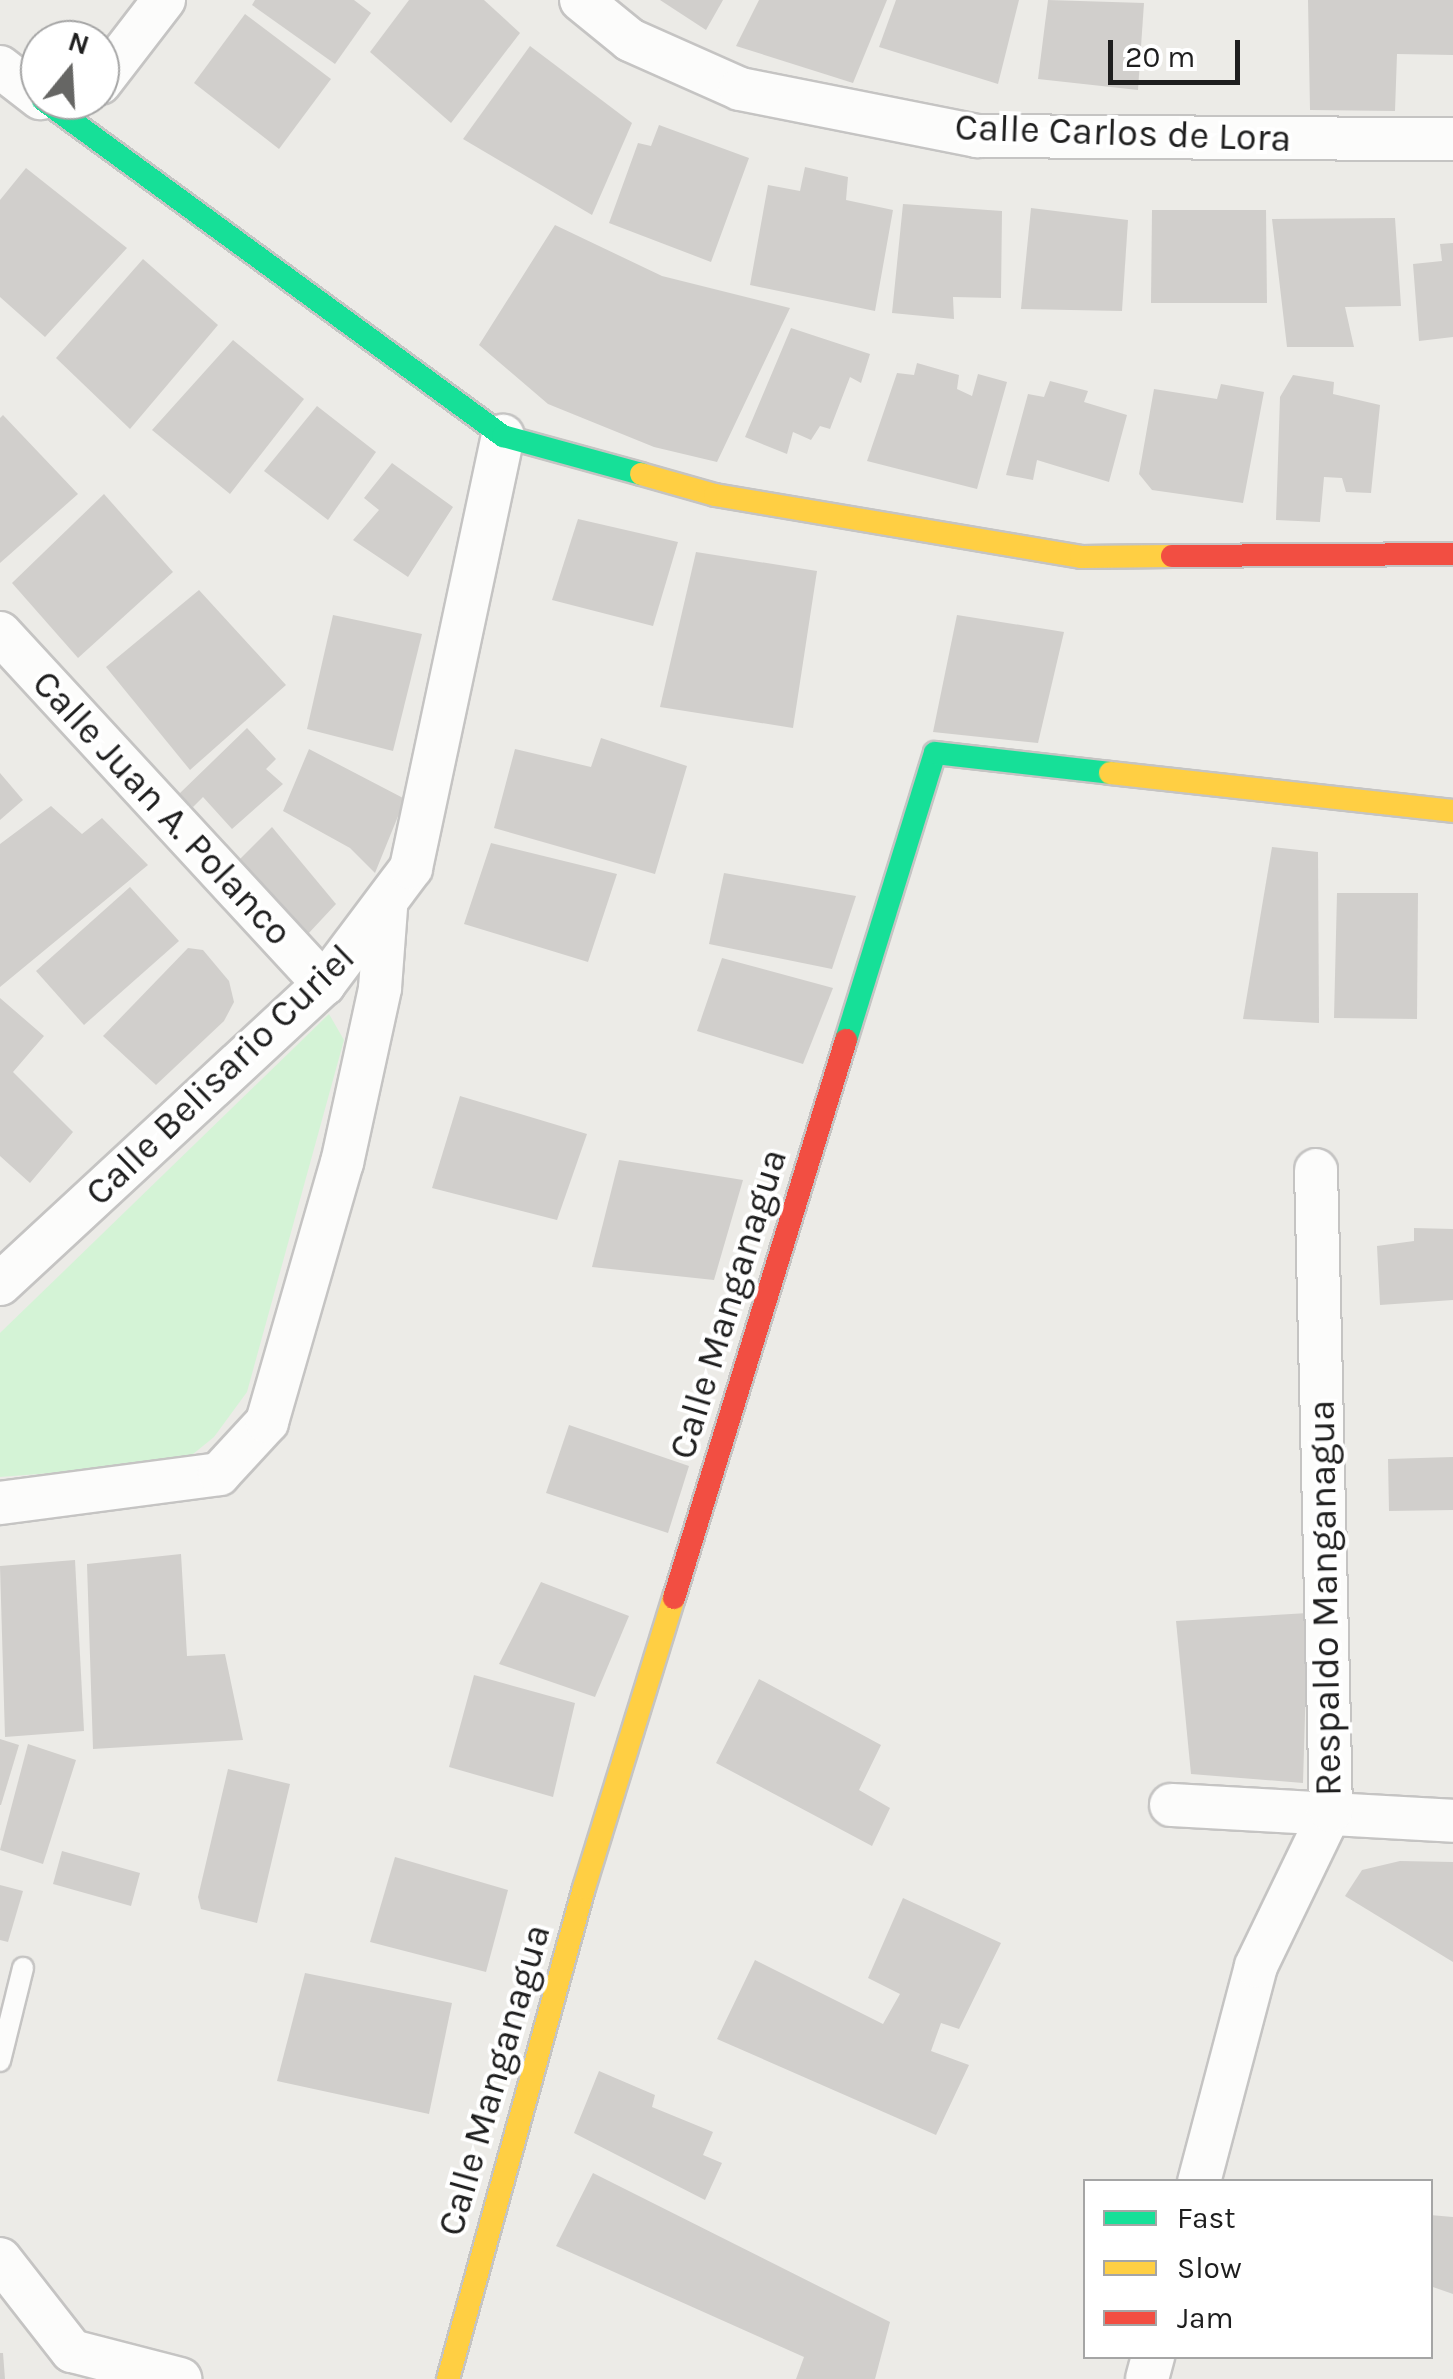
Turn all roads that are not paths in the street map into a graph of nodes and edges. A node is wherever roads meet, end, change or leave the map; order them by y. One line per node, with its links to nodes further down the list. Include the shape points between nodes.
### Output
1 (164, 0): 3 (street)
2 (581, 0): 5 (street, Calle Carlos de Lora, via 630,40 740,89 977,136)
3 (120, 57)
4 (80, 120): 6 (street)
5 (1453, 139)
6 (503, 436): 7 (street, via 714,495 1082,557); 10 (street, Calle Belisario Curiel, via 411,868)
7 (1453, 554)
8 (0, 633): 11 (street, Calle Juan A. Polanco)
9 (1453, 810): 23 (street, Calle Manganagua, via 935,753 584,1888)
10 (386, 908): 11 (street, Calle Belisario Curiel); 14 (street, via 380,988 342,1164 267,1422 219,1474)
11 (324, 984): 13 (street, Calle Belisario Curiel)
12 (1316, 1170): 16 (street, Respaldo Manganagua)
13 (0, 1284)
14 (0, 1503)
15 (1171, 1805): 16 (street)
16 (1331, 1811): 17 (street); 20 (street, Respaldo Manganagua, via 1256,1966)
17 (1453, 1821)
18 (23, 1968): 19 (lane)
19 (0, 2061)
20 (1199, 2179)
21 (0, 2259): 22 (street, via 72,2351)
22 (180, 2379)
23 (448, 2379)

